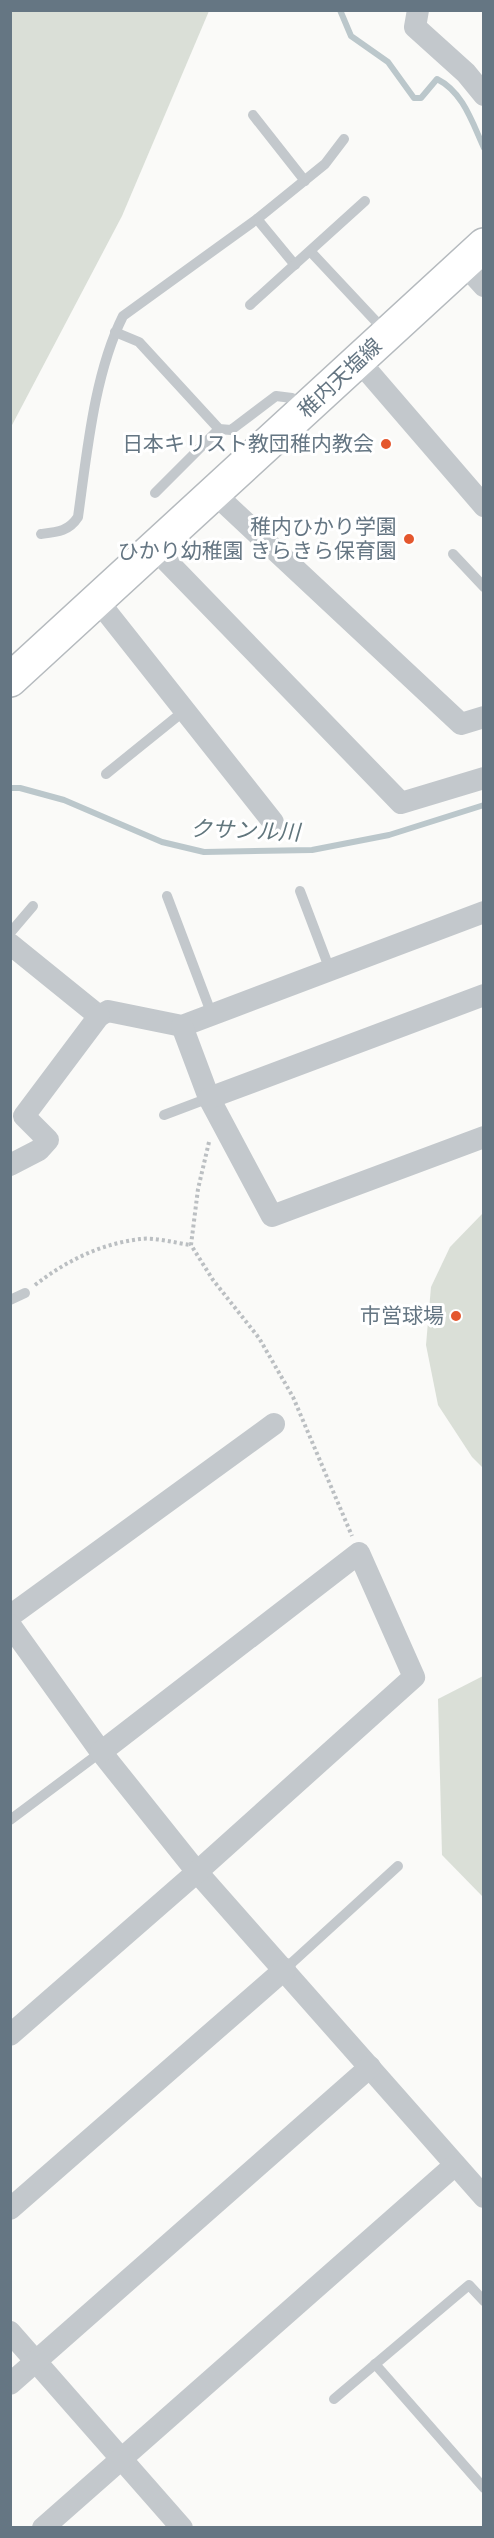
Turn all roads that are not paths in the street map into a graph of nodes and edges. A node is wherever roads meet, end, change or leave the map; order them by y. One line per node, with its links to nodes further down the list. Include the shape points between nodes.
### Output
1 (418, 10): 2 (street, via 415,27 466,73)
2 (483, 95)
3 (253, 115): 5 (lane)
4 (344, 139): 5 (lane, via 325,164)
5 (305, 181): 7 (lane)
6 (365, 201): 8 (lane)
7 (257, 219): 9 (lane); 12 (lane, via 123,316)
8 (311, 252): 9 (lane); 13 (lane)
9 (294, 265): 11 (lane)
10 (477, 265): 13 (main road, 稚内天塩線)
11 (250, 305)
12 (115, 332): 16 (lane, via 139,342); 20 (lane, via 93,412 78,517 65,530)
13 (388, 334): 14 (main road, 稚内天塩線)
14 (359, 361): 15 (main road, 稚内天塩線); 19 (street)
15 (304, 411): 16 (lane, via 292,398 276,396 231,430); 18 (main road, 稚内天塩線)
16 (219, 429): 17 (lane)
17 (155, 493)
18 (215, 494): 21 (main road, 稚内天塩線); 27 (street, via 461,724)
19 (483, 506)
20 (41, 534)
21 (155, 549): 24 (main road, 稚内天塩線); 29 (street, via 401,803)
22 (453, 554): 23 (lane)
23 (483, 587)
24 (98, 601): 25 (main road, 稚内天塩線); 26 (street)
25 (10, 680)
26 (184, 711): 28 (lane); 30 (street)
27 (483, 717)
28 (106, 774)
29 (483, 778)
30 (273, 822)
31 (300, 891): 37 (lane)
32 (167, 896): 39 (lane)
33 (33, 906): 35 (lane)
34 (483, 912): 37 (street)
35 (10, 933)
36 (10, 944): 40 (street)
37 (330, 970): 39 (street)
38 (483, 996): 42 (street)
39 (212, 1015): 41 (street)
40 (99, 1016): 41 (street, via 108,1011); 43 (street)
41 (182, 1026): 42 (street)
42 (212, 1105): 44 (lane); 45 (street, via 272,1216)
43 (17, 1111): 46 (street, via 48,1140 39,1150)
44 (164, 1114)
45 (483, 1137)
46 (10, 1164)
47 (25, 1293): 48 (lane)
48 (10, 1300)
49 (274, 1424): 50 (street)
50 (10, 1616)
51 (10, 1624): 52 (street)
52 (101, 1752): 53 (lane); 55 (street); 55 (street, via 359,1553 414,1677)
53 (10, 1821)
54 (398, 1866): 56 (lane)
55 (197, 1872): 56 (street); 57 (street)
56 (285, 1969): 58 (street); 61 (street)
57 (10, 2035)
58 (370, 2067): 59 (street); 64 (street)
59 (455, 2165): 60 (street); 68 (street)
60 (483, 2197)
61 (10, 2209)
62 (482, 2297): 65 (lane, via 469,2285)
63 (10, 2332): 64 (street)
64 (36, 2361): 66 (street); 68 (street)
65 (375, 2364): 67 (lane); 69 (lane)
66 (10, 2384)
67 (334, 2399)
68 (122, 2458): 70 (street); 71 (street)
69 (483, 2488)
70 (43, 2528)
71 (182, 2528)

